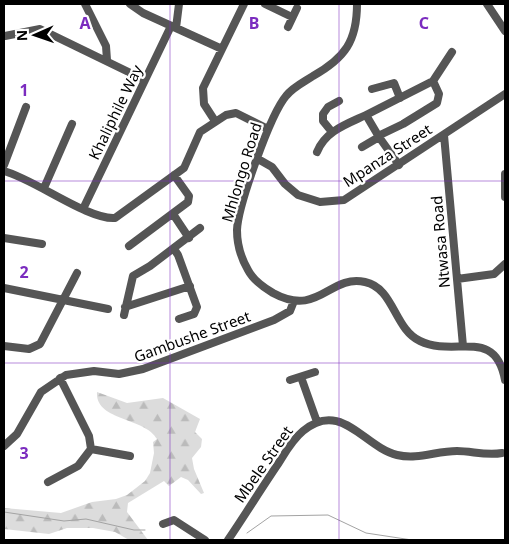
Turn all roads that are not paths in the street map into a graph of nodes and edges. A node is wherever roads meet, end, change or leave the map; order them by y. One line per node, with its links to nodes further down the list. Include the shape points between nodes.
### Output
1 (84, 4): 17 (street, via 106,46)
2 (130, 4): 11 (street)
3 (179, 4): 11 (street, Khaliphile Way)
4 (244, 4): 15 (street)
5 (265, 4): 9 (street)
6 (357, 4): 28 (street, Mhlongo Road, via 355,28 341,57 288,93)
7 (487, 4): 10 (street)
8 (297, 8): 9 (street)
9 (292, 17): 12 (street)
10 (503, 22): 13 (street)
11 (173, 27): 15 (street); 18 (street, Khaliphile Way)
12 (288, 27)
13 (505, 31)
14 (5, 36): 17 (street, via 40,28)
15 (222, 48): 26 (street, via 204,82 202,94 207,110)
16 (452, 52): 19 (street)
17 (107, 60): 18 (street)
18 (145, 80): 42 (street, Khaliphile Way)
19 (433, 81): 22 (street); 31 (street, via 440,94 437,103)
20 (372, 89): 22 (street, via 394,84)
21 (505, 94): 30 (street, Mpanza Street)
22 (400, 98): 25 (street)
23 (339, 101): 29 (street, via 323,114 323,121)
24 (26, 107): 35 (street)
25 (366, 115): 29 (street); 31 (street)
26 (216, 121): 28 (street, via 236,113); 39 (street, via 200,132 186,165)
27 (72, 124): 40 (street)
28 (268, 129): 34 (street, Mhlongo Road)
29 (332, 132): 33 (street)
30 (444, 135): 36 (street, Mpanza Street); 52 (street, Ntwasa Road)
31 (378, 136): 32 (street); 36 (street)
32 (362, 147)
33 (316, 152)
34 (258, 159): 36 (street, Mpanza Street, via 272,167 284,184 298,195 326,202 350,197); 56 (street, Mhlongo Road, via 239,217 238,247 247,269 256,280 277,295)
35 (4, 165)
36 (400, 165)
37 (4, 171): 40 (street, via 20,175)
38 (505, 174): 41 (street)
39 (174, 175): 42 (street, via 119,216 102,218); 43 (street, via 189,197 186,204)
40 (44, 188): 42 (street)
41 (505, 197)
42 (83, 209)
43 (173, 214): 46 (street); 48 (street)
44 (200, 228): 46 (street)
45 (4, 238): 47 (street)
46 (189, 238): 49 (street)
47 (42, 244)
48 (129, 246)
49 (174, 249): 53 (street); 53 (street, via 133,276 125,311)
50 (505, 264): 52 (street, via 494,274)
51 (77, 272): 55 (street)
52 (457, 278): 60 (street, Ntwasa Road)
53 (190, 286): 58 (street, via 197,310)
54 (4, 288): 55 (street)
55 (62, 299): 57 (street); 59 (street, via 37,346 25,349)
56 (294, 301): 60 (street, via 309,301 346,284 365,282 386,295 399,322 411,336 434,346); 65 (street, Gambushe Street, via 290,311 274,320 143,369 119,374 84,371)
57 (108, 309)
58 (179, 319)
59 (4, 346)
60 (463, 346): 62 (street, via 483,348)
61 (505, 353): 62 (street)
62 (499, 359): 67 (street)
63 (315, 372): 64 (street)
64 (301, 377): 66 (street); 68 (street)
65 (60, 378): 69 (street, Gambushe Street, via 41,392 17,434); 70 (street, via 90,436)
66 (290, 380)
67 (505, 380)
68 (317, 422): 71 (street, via 343,423 380,448 406,456 458,451); 76 (street, Mbele Street, via 297,436)
69 (4, 446)
70 (91, 449): 72 (street); 73 (street, via 78,466)
71 (504, 454)
72 (130, 456)
73 (48, 482)
74 (162, 524): 75 (street, via 174,520)
75 (205, 540)
76 (228, 540)

